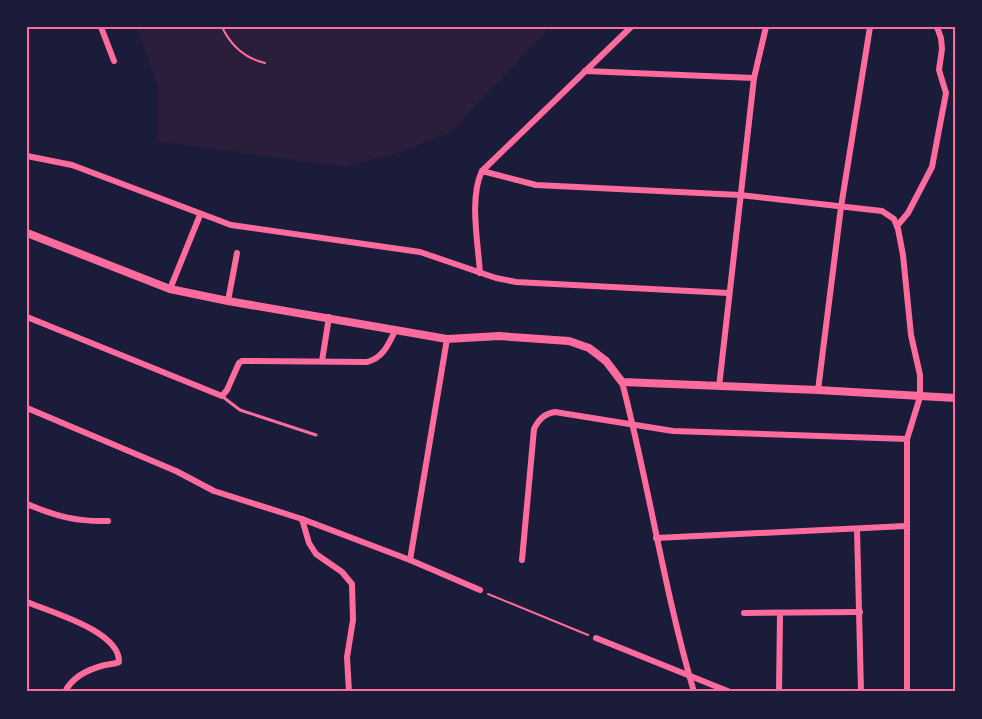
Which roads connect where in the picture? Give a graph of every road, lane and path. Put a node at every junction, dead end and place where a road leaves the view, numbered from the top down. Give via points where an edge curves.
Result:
1 (101, 27) edge
2 (222, 27) edge
3 (630, 27) edge
4 (766, 27) edge
5 (870, 27) edge
6 (937, 27) edge
7 (114, 61) dead end
8 (265, 63) dead end
9 (585, 71) junction
10 (754, 78) junction
11 (27, 156) edge
12 (482, 171) junction
13 (740, 195) junction
14 (841, 207) junction
15 (200, 215) junction
16 (897, 226) junction
17 (27, 233) edge
18 (237, 253) dead end
19 (480, 273) junction
20 (170, 289) junction
21 (728, 293) junction
22 (228, 301) junction
23 (27, 317) edge
24 (329, 317) junction
25 (395, 331) junction
26 (447, 339) junction
27 (322, 361) junction
28 (622, 382) junction
29 (719, 387) junction
30 (818, 390) junction
31 (222, 396) junction
32 (920, 398) junction
33 (955, 398) edge
34 (27, 408) edge
35 (633, 424) junction
36 (316, 435) dead end
37 (907, 439) junction
38 (27, 504) edge
39 (302, 519) junction
40 (108, 521) dead end
41 (906, 526) junction
42 (857, 529) junction
43 (656, 538) junction
44 (410, 560) junction
45 (522, 560) dead end
46 (480, 590) joint
47 (27, 602) edge
48 (860, 612) junction
49 (744, 614) dead end
50 (780, 614) junction
51 (596, 638) joint
52 (689, 675) junction
53 (64, 692) edge
54 (349, 692) edge
55 (694, 692) edge
56 (730, 692) edge
57 (779, 692) edge
58 (861, 692) edge
59 (907, 692) edge

1 - 7 street
2 - 8 path via 229,42 251,60
3 - 9 street
4 - 10 street
5 - 14 street
6 - 16 street via 942,49 939,70 946,93 932,167
9 - 10 street
9 - 12 street
10 - 13 street
11 - 15 street via 72,165
12 - 13 street via 536,185
12 - 19 street via 475,196
13 - 14 street
13 - 21 street
14 - 16 street via 882,211
14 - 30 street
15 - 19 street via 231,225 420,252
15 - 20 street
16 - 32 street via 910,335 920,375
17 - 20 street
18 - 22 street
19 - 21 street via 516,282
20 - 22 street
21 - 29 street
22 - 24 street
23 - 31 street
24 - 25 street
24 - 27 street
25 - 26 street
25 - 27 street via 376,360
26 - 28 street via 499,336 569,341 589,348 606,361
26 - 44 street
27 - 31 street via 245,360 239,363
28 - 29 street
28 - 35 street
29 - 30 street
30 - 32 street
31 - 36 lane via 240,410
32 - 33 street
32 - 37 street
34 - 39 street via 214,491
35 - 37 street via 673,431
35 - 43 street
35 - 45 street via 555,412 542,416 534,429
37 - 41 street
38 - 40 street via 83,522
39 - 44 street
39 - 54 street via 316,554 352,584
41 - 42 street
41 - 59 street
42 - 43 street
42 - 48 street
43 - 52 street
44 - 46 street
46 - 51 path
47 - 53 street via 85,625 107,639 118,653 117,664 86,672
48 - 50 street
48 - 58 street
49 - 50 street
50 - 57 street
51 - 52 street
52 - 55 street
52 - 56 street

